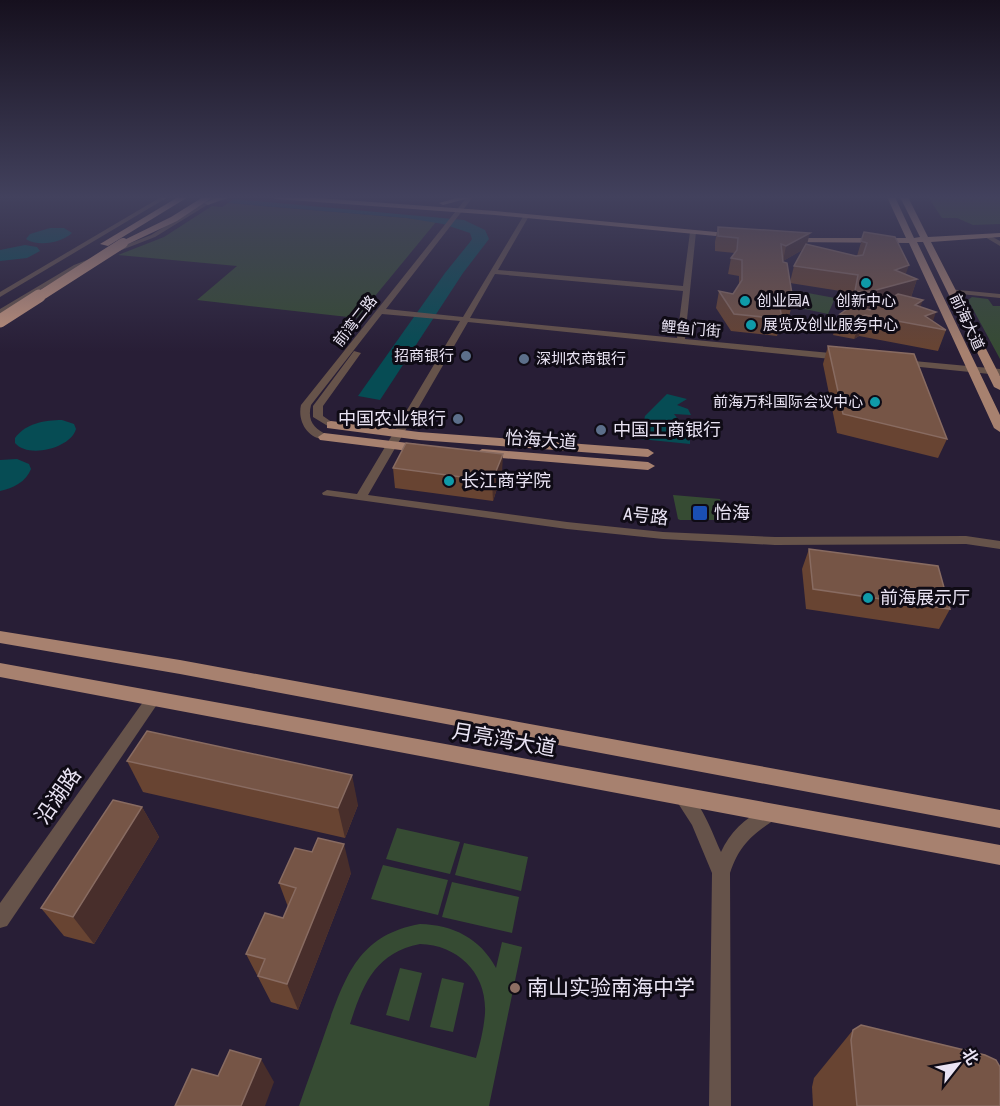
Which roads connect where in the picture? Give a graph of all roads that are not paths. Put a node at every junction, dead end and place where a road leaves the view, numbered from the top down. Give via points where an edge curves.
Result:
1 (79, 249) edge
2 (98, 249) edge
3 (114, 249) edge
4 (119, 249) edge
5 (433, 249) edge
6 (507, 249) edge
7 (691, 249) edge
8 (900, 249) edge
9 (916, 249) edge
10 (933, 249) edge
11 (940, 249) edge
12 (921, 259) junction
13 (936, 260) junction
14 (41, 271) junction
15 (493, 272) junction
16 (64, 273) junction
17 (687, 289) junction
18 (951, 291) junction
19 (0, 295) edge
20 (1000, 296) edge
21 (0, 310) edge
22 (384, 312) junction
23 (465, 320) junction
24 (0, 321) edge
25 (681, 341) junction
26 (852, 358) edge
27 (897, 362) edge
28 (972, 369) junction
29 (996, 372) edge
30 (1000, 387) edge
31 (331, 425) joint
32 (1000, 428) edge
33 (324, 437) joint
34 (394, 440) junction
35 (648, 459) dead end
36 (327, 493) dead end
37 (361, 497) junction
38 (1000, 546) edge
39 (0, 637) edge
40 (0, 670) edge
41 (153, 699) junction
42 (682, 797) junction
43 (771, 813) junction
44 (1000, 819) edge
45 (1000, 855) edge
46 (721, 873) junction
47 (0, 919) edge
48 (720, 1106) edge

1 - 14 street
2 - 21 highway
3 - 24 highway, bridge
4 - 16 street
5 - 22 street, 前湾二路
6 - 15 street
7 - 17 street
8 - 12 main road
9 - 12 main road, 前海大道
10 - 13 main road, 前海大道
11 - 13 main road
12 - 28 main road, 前海大道
13 - 18 main road, 前海大道
14 - 16 street
14 - 19 street
15 - 17 street
15 - 23 street
16 - 21 street
17 - 25 street
18 - 20 street
18 - 29 main road, 前海大道
22 - 23 street, 鲤鱼门街
22 - 31 street, 前湾二路 via 318,406 318,417
22 - 33 street, 前湾二路 via 306,405 306,423
23 - 25 street, 鲤鱼门街
23 - 34 street
25 - 26 street, 鲤鱼门街
27 - 28 street
28 - 29 street
28 - 32 main road, 前海大道
29 - 30 main road, 前海大道
31 - 34 main road, 怡海大道
33 - 34 main road, 怡海大道
34 - 35 main road, 怡海大道
34 - 37 street
36 - 37 street, A号路
37 - 38 street, A号路 via 541,523 678,537 957,540
39 - 44 main road, 月亮湾大道
40 - 41 main road, 月亮湾大道
41 - 42 main road, 月亮湾大道
41 - 47 street, 沿湖路
42 - 43 main road, 月亮湾大道
42 - 46 street via 698,820
43 - 45 main road, 月亮湾大道
43 - 46 street via 744,830 730,846
46 - 48 street

